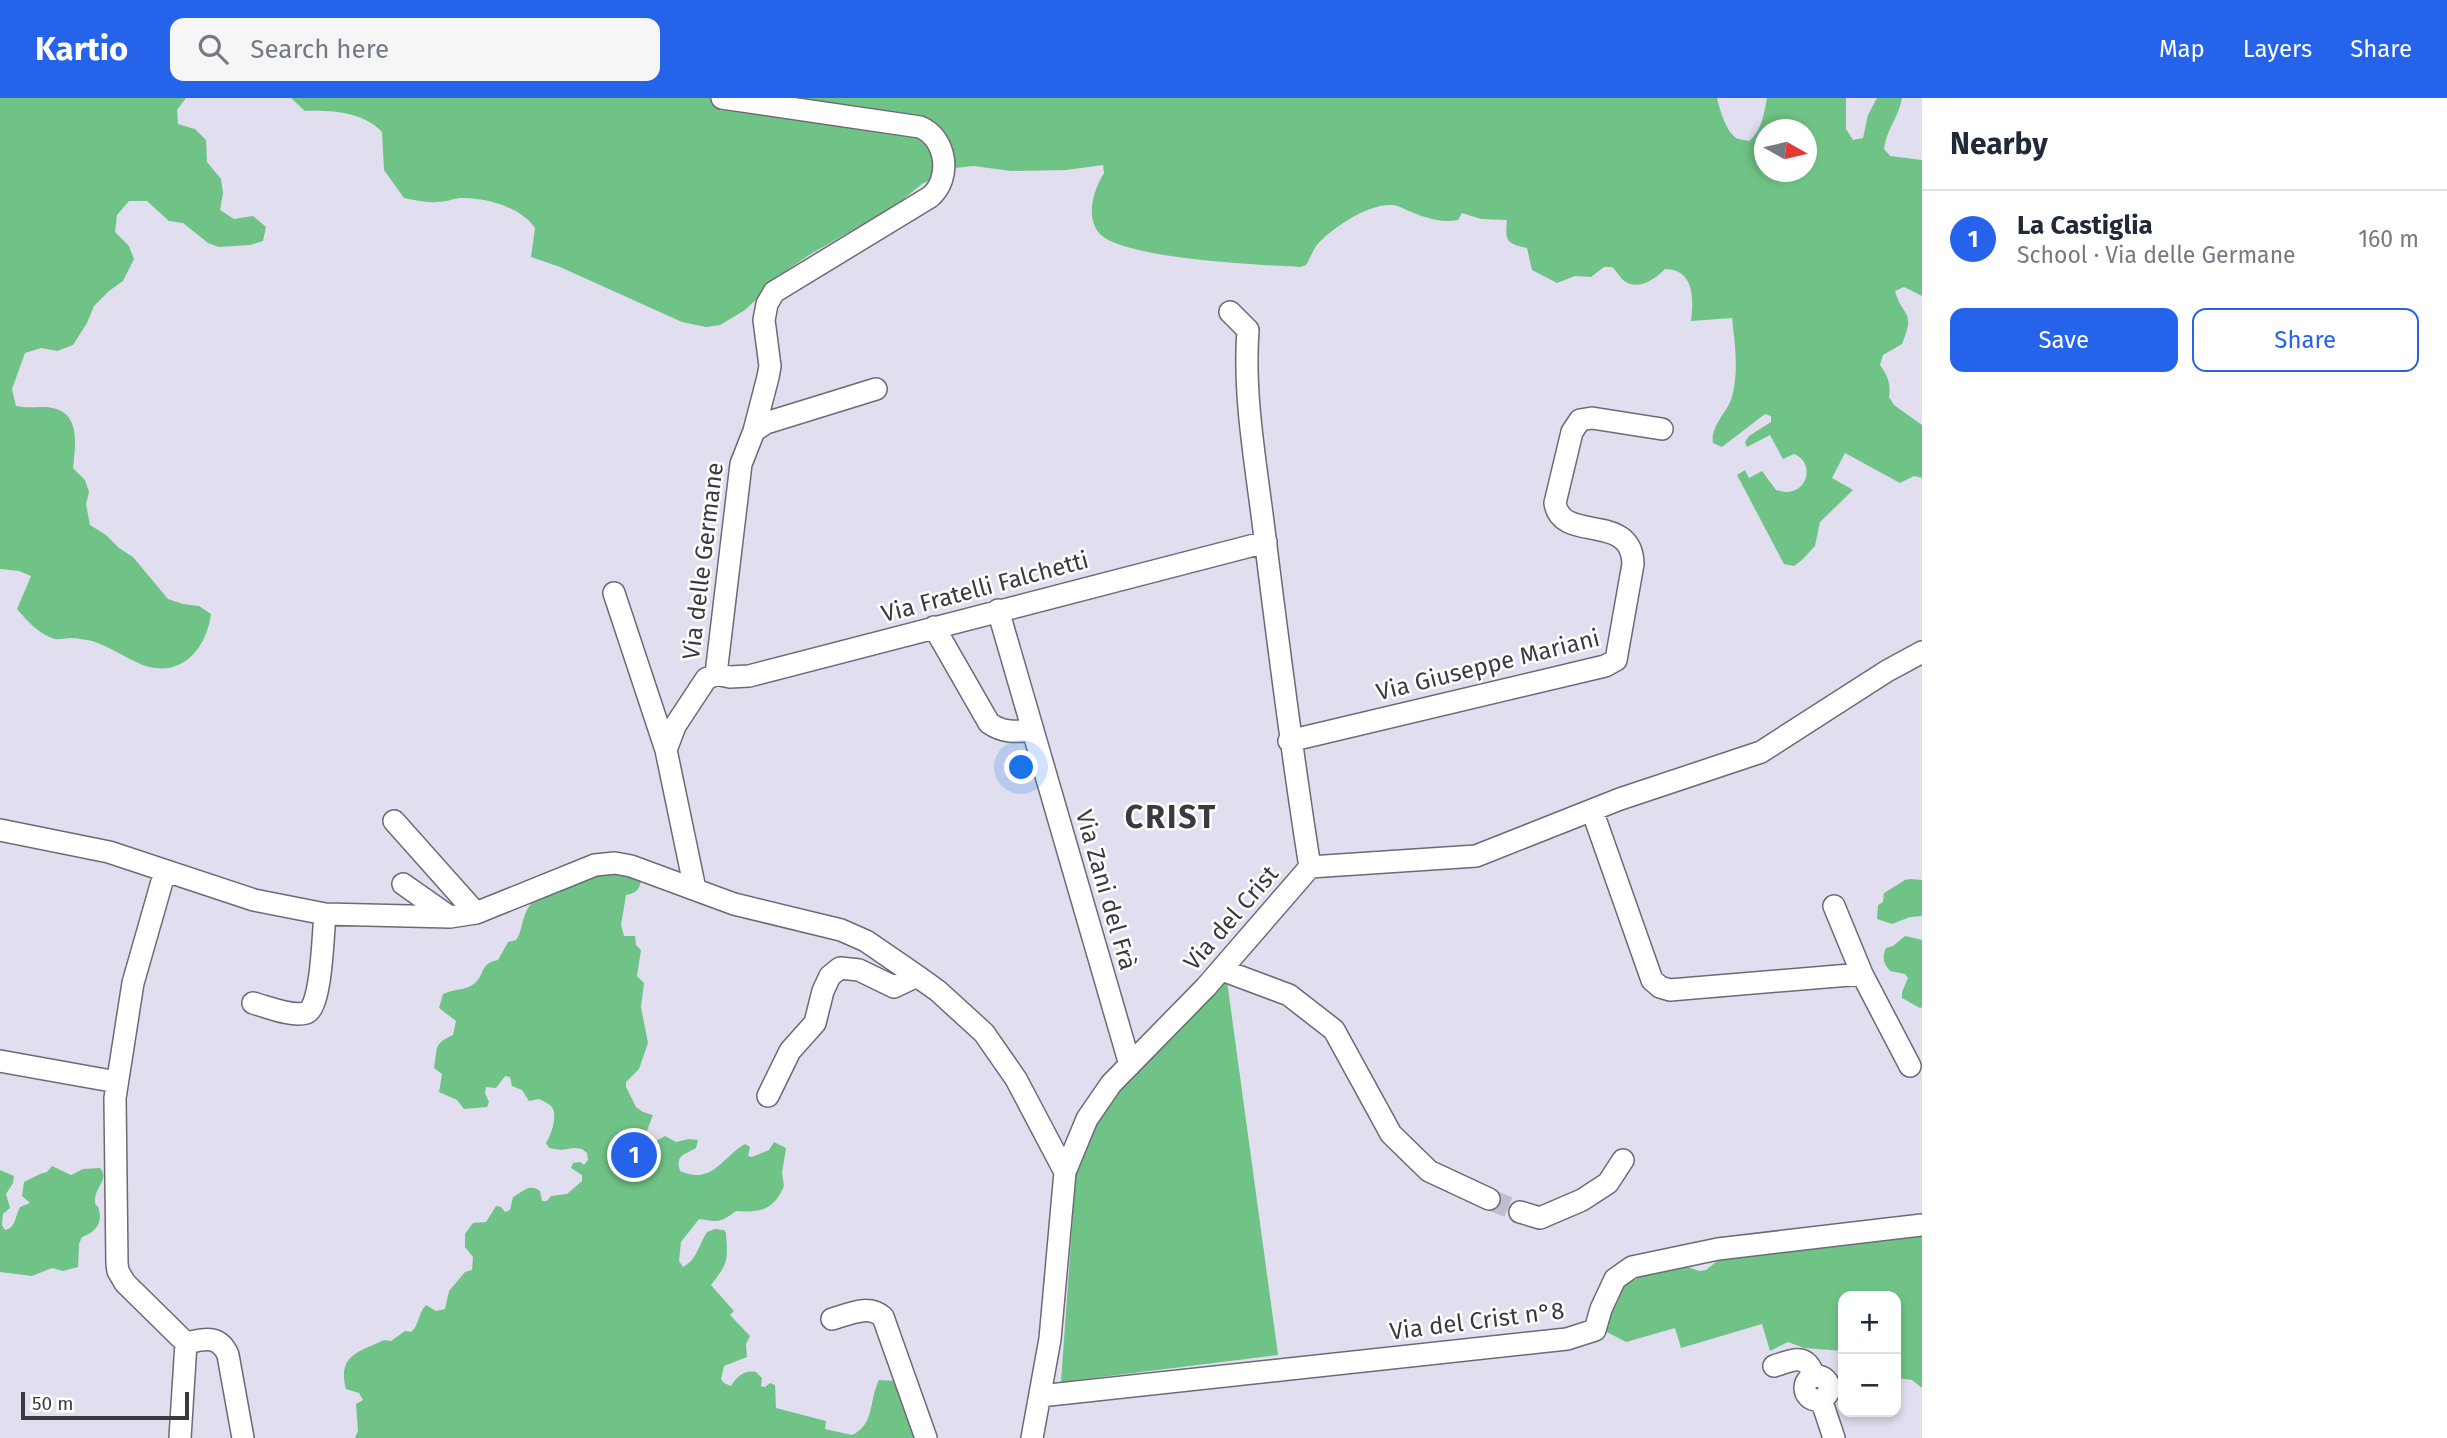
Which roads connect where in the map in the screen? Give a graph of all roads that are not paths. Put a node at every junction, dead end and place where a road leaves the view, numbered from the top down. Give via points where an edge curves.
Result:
1 (722, 98) edge
2 (1230, 312) dead end
3 (876, 389) dead end
4 (1662, 429) dead end
5 (754, 431) junction
6 (1266, 542) junction
7 (614, 593) dead end
8 (998, 610) junction
9 (934, 627) junction
10 (1922, 652) edge
11 (716, 674) junction
12 (1033, 730) junction
13 (1290, 741) junction
14 (666, 750) junction
15 (1592, 810) junction
16 (394, 821) dead end
17 (0, 830) edge
18 (1310, 867) junction
19 (165, 871) junction
20 (403, 884) dead end
21 (698, 890) junction
22 (1833, 906) dead end
23 (476, 913) junction
24 (325, 914) junction
25 (450, 917) junction
26 (1222, 970) junction
27 (1862, 974) junction
28 (917, 976) junction
29 (253, 1003) dead end
30 (0, 1061) edge
31 (1130, 1065) junction
32 (1910, 1066) dead end
33 (117, 1083) junction
34 (768, 1096) dead end
35 (1623, 1160) dead end
36 (1065, 1172) junction
37 (1489, 1199) tunnel mouth
38 (1520, 1212) tunnel mouth
39 (1922, 1225) edge
40 (832, 1319) dead end
41 (186, 1343) junction
42 (1774, 1366) dead end
43 (1040, 1396) junction
44 (180, 1438) edge
45 (243, 1438) edge
46 (926, 1438) edge
47 (1032, 1438) edge
48 (1834, 1438) edge

1 - 5 street, Via delle Germane via 920,127 936,138 943,158 943,181 938,190 774,292 764,320 770,366
2 - 6 street, Via del Crist via 1248,330 1245,362
3 - 5 street via 766,423
4 - 13 street, Via Giuseppe Mariani via 1580,420 1572,432 1555,503 1565,520 1619,536 1633,552 1616,660
5 - 11 street, Via delle Germane via 741,464
6 - 8 street, Via Fratelli Falchetti
6 - 13 street, Via del Crist
7 - 14 street
8 - 9 street, Via Fratelli Falchetti
8 - 12 street, Via Zani del Frà
9 - 11 street, Via Fratelli Falchetti via 749,676
9 - 12 street via 989,723 1010,732
10 - 15 street via 1761,752
11 - 14 street, Via delle Germane via 706,679 675,726
12 - 31 street, Via Zani del Frà
13 - 18 street, Via del Crist
14 - 21 street
15 - 18 street via 1476,856
15 - 27 street via 1652,980 1660,987 1670,990
16 - 23 street
17 - 19 street via 109,852
18 - 26 street, Via del Crist
19 - 24 street via 254,900
19 - 33 street via 133,983
20 - 25 street
21 - 23 street via 614,863 595,865
21 - 28 street via 734,904 841,930 866,941
22 - 27 street
23 - 25 street
24 - 25 street
24 - 29 street via 313,1009 297,1014
26 - 31 street, Via del Crist
26 - 37 street via 1289,995 1334,1030 1391,1135 1429,1171
27 - 32 street
28 - 34 street via 894,986 859,970 840,968 830,976 815,1023 790,1051
28 - 36 street via 984,1033 1016,1079
30 - 33 street
31 - 36 street, Via del Crist via 1087,1119
33 - 41 street via 118,1271
35 - 38 street via 1608,1183 1582,1200 1540,1218
36 - 43 street, Via del Crist via 1050,1339
39 - 43 street, Via del Crist n°8 via 1718,1249 1632,1267 1615,1279 1595,1330 1567,1339
40 - 46 street via 866,1309 883,1317
41 - 44 street
41 - 45 street via 206,1338 225,1346 246,1408
42 - 48 street via 1796,1359 1811,1366 1814,1377 1806,1391 1821,1399
43 - 47 street, Via del Crist

